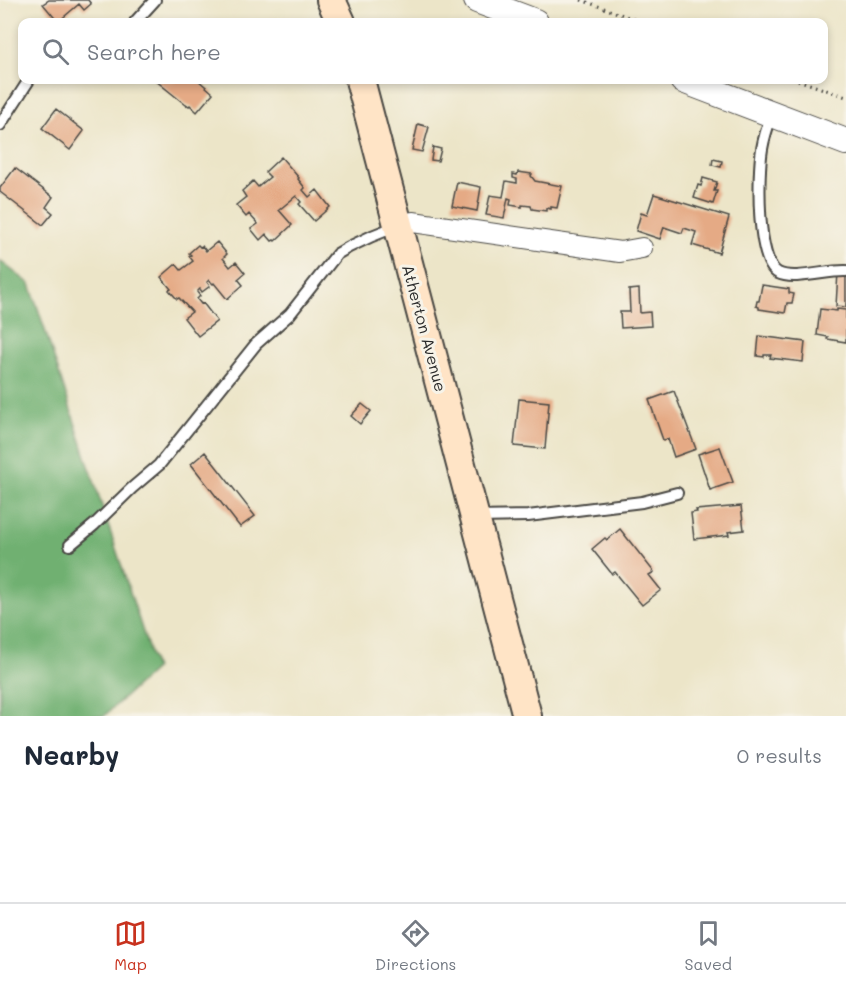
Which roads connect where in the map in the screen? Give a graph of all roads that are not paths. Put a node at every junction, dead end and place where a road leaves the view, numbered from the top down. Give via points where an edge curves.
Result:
1 (154, 0) edge
2 (331, 0) edge
3 (353, 0) edge
4 (477, 0) edge
5 (138, 18) edge
6 (338, 18) edge
7 (351, 18) edge
8 (524, 18) edge
9 (26, 84) edge
10 (361, 84) edge
11 (694, 84) edge
12 (772, 113) junction
13 (0, 125) edge
14 (846, 142) edge
15 (398, 226) junction
16 (642, 248) dead end
17 (846, 271) edge
18 (677, 493) dead end
19 (474, 517) junction
20 (70, 545) dead end
21 (527, 716) edge

1 - 5 lane
2 - 6 main road
3 - 7 main road
4 - 8 street
9 - 13 lane
10 - 15 main road, Atherton Avenue
11 - 12 street
12 - 14 street
12 - 17 lane via 762,149 760,184 761,223 770,265 789,277
15 - 16 street via 413,222 620,252
15 - 19 main road, Atherton Avenue
15 - 20 lane via 337,255 290,314 256,344 159,465
18 - 19 lane via 642,502
19 - 21 main road, Atherton Avenue

